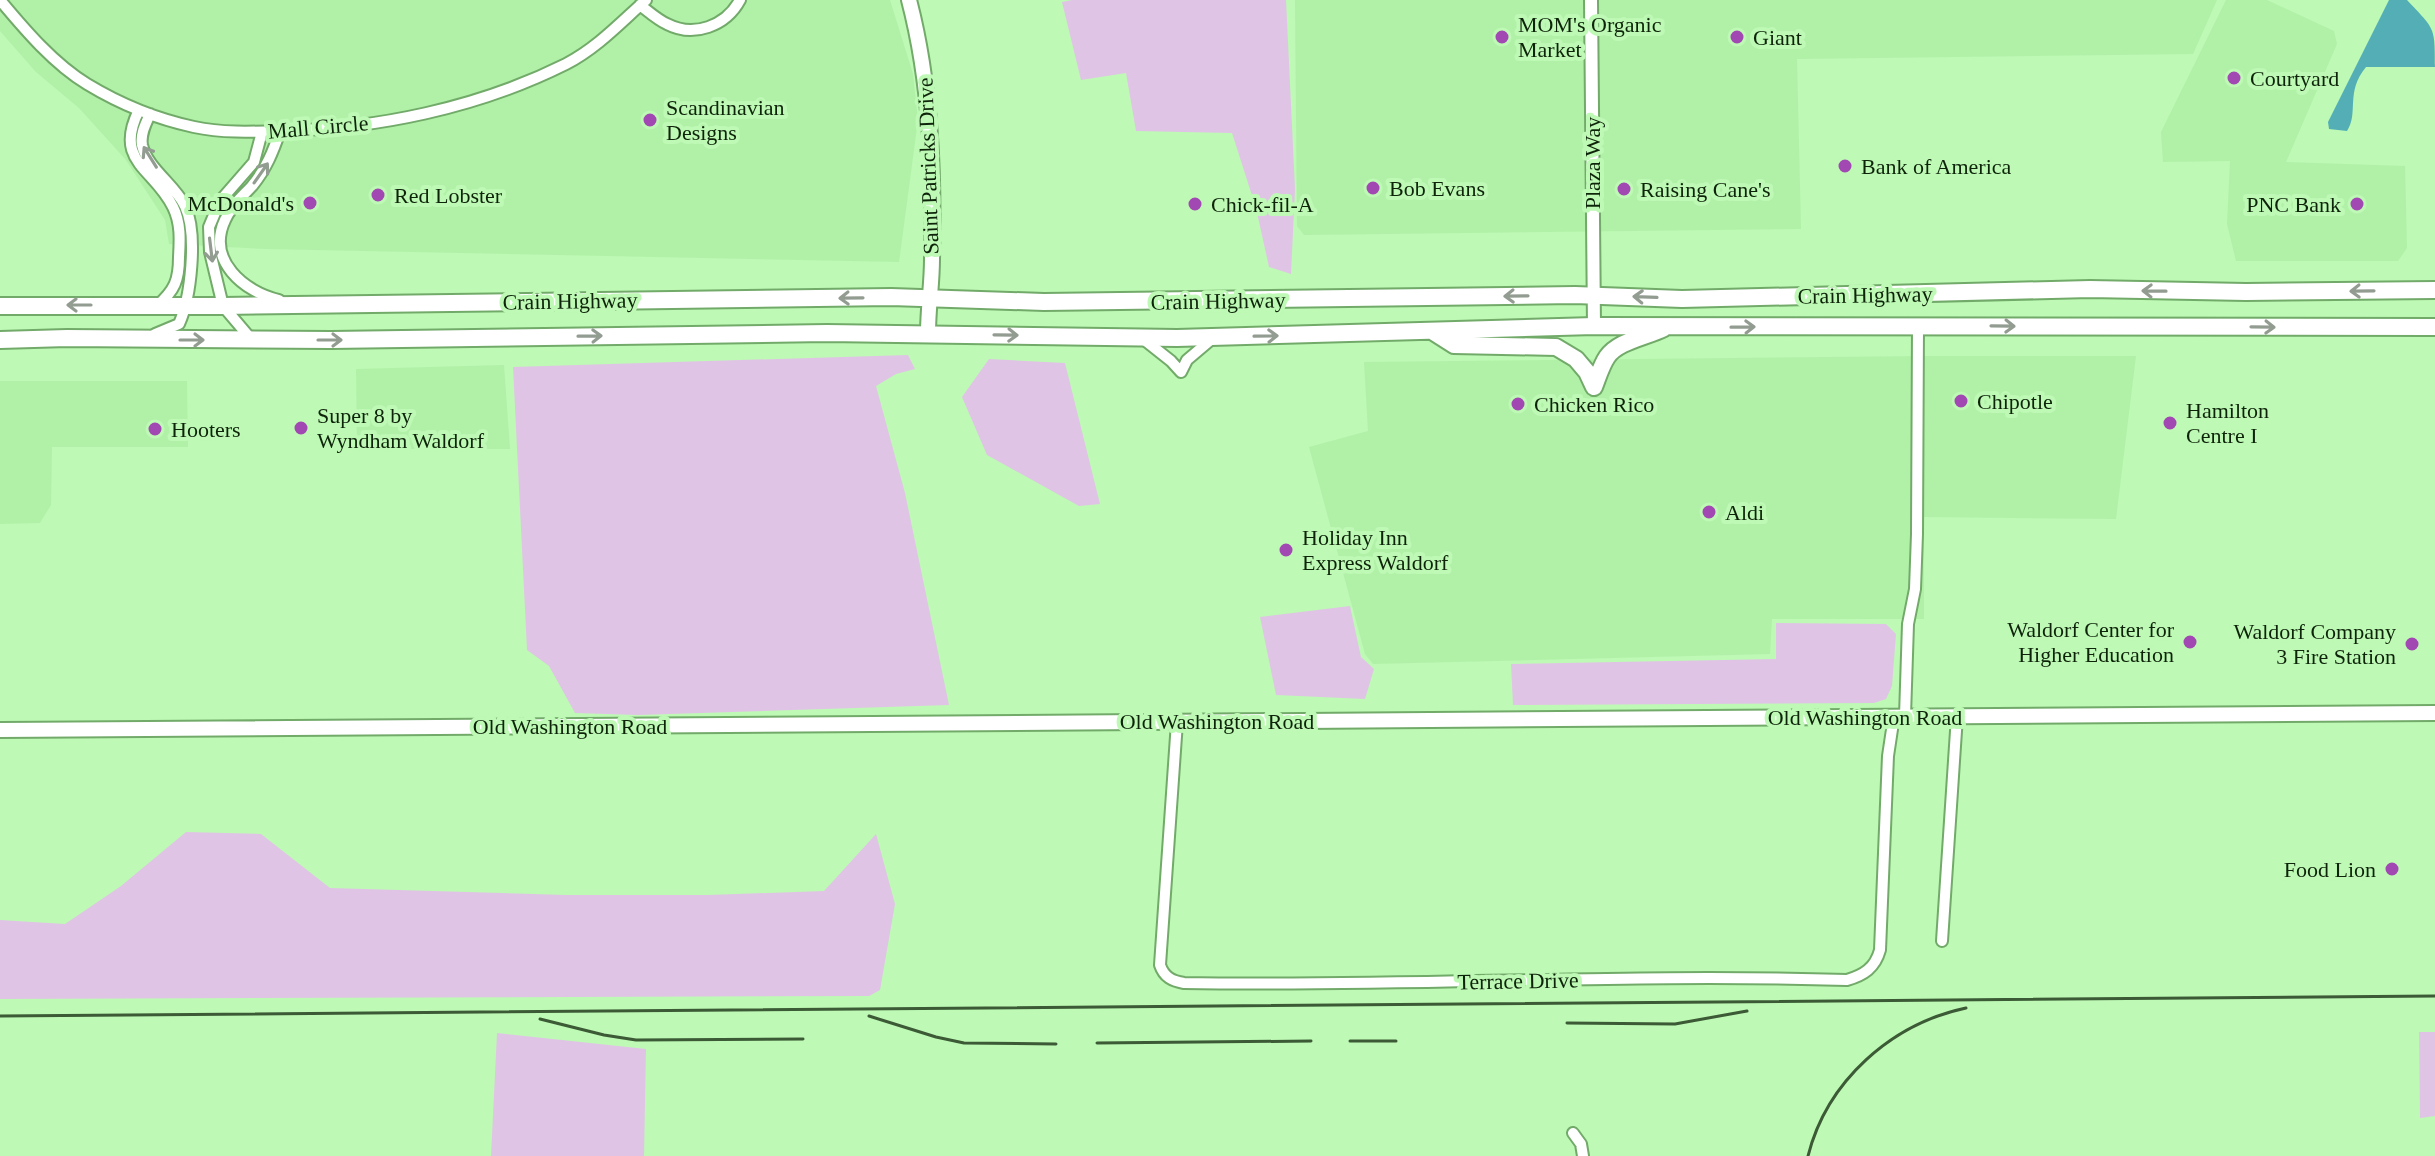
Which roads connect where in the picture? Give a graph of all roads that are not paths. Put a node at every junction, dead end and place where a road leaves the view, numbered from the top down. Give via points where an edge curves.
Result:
1 (0, 0) edge
2 (740, 0) edge
3 (909, 0) edge
4 (1591, 0) edge
5 (643, 3) edge
6 (145, 112) junction
7 (280, 131) junction
8 (262, 132) junction
9 (2435, 290) edge
10 (1594, 295) junction
11 (929, 297) junction
12 (297, 304) junction
13 (0, 306) edge
14 (157, 306) junction
15 (187, 306) junction
16 (223, 306) junction
17 (1594, 326) junction
18 (1918, 326) junction
19 (1665, 327) junction
20 (2435, 328) edge
21 (1432, 331) junction
22 (928, 333) junction
23 (1140, 337) junction
24 (1215, 337) junction
25 (0, 340) edge
26 (132, 340) junction
27 (252, 340) junction
28 (2435, 713) edge
29 (1899, 716) junction
30 (1957, 716) junction
31 (1177, 722) junction
32 (0, 730) edge
33 (1942, 941) dead end
34 (1573, 1133) dead end
35 (1583, 1156) edge

1 - 6 street, Mall Circle via 74,75
2 - 5 street via 716,25 691,29 666,24
3 - 11 main road, Saint Patricks Drive via 928,105
4 - 10 street, Plaza Way
5 - 7 street, Mall Circle via 566,64 466,103 332,130
6 - 8 street, Mall Circle via 196,128
6 - 14 street via 130,136 131,150 174,208 180,230 179,280
15 -> 6 street via 190,221 182,200 142,145
7 - 8 street, Mall Circle
12 -> 7 street via 247,289 234,277 222,250 223,223 271,158
8 -> 16 street via 254,162 220,201 209,227
9 -> 10 highway, Crain Highway via 2090,289 1682,299
10 -> 11 highway, Crain Highway via 1044,302
10 - 17 street, Plaza Way
11 -> 12 highway, Crain Highway
11 - 22 main road, Saint Patricks Drive
12 - 16 highway, Crain Highway
14 -> 13 highway, Crain Highway
14 - 15 highway, Crain Highway
15 - 16 highway, Crain Highway
15 - 26 street via 179,324
16 - 27 street
17 - 19 highway, Crain Highway
17 - 21 highway, Crain Highway
19 -> 18 highway, Crain Highway
18 -> 20 highway, Crain Highway
18 - 29 street via 1915,589
19 - 21 highway via 1614,349 1594,387 1576,359 1556,347 1454,345
24 -> 21 highway, Crain Highway
22 -> 23 highway, Crain Highway
27 -> 22 highway, Crain Highway
23 - 24 highway, Crain Highway
23 - 24 street via 1181,372 1187,360
25 - 26 highway, Crain Highway
26 -> 27 highway, Crain Highway
28 - 30 main road, Old Washington Road
29 - 30 main road, Old Washington Road
29 - 31 main road, Old Washington Road
29 - 31 street, Terrace Drive via 1888,756 1880,950 1875,964 1859,976 1309,985 1184,983 1163,972
30 - 33 street
31 - 32 main road, Old Washington Road
34 - 35 street

